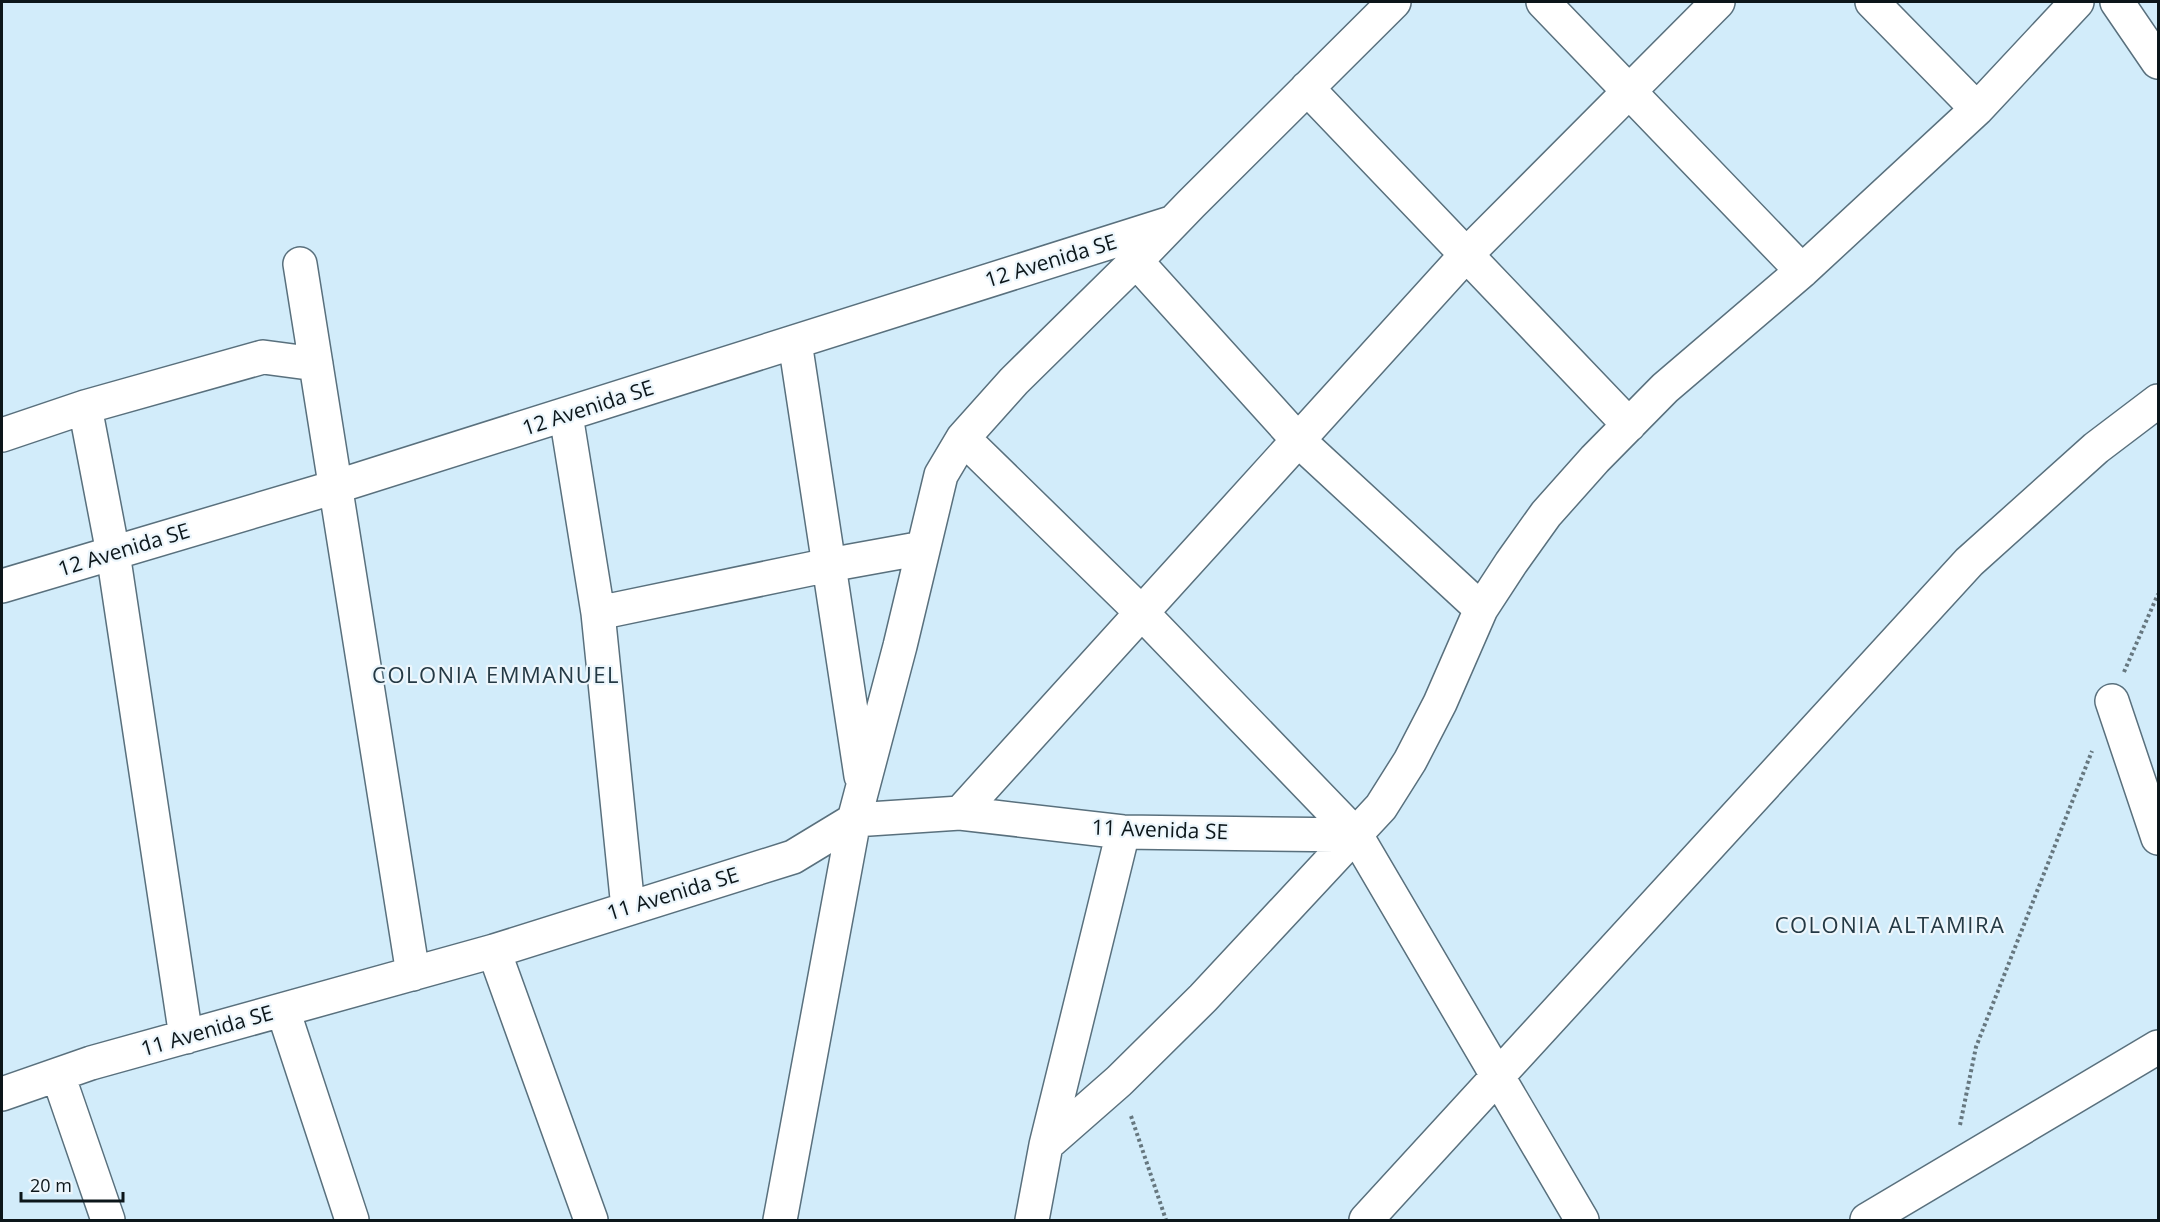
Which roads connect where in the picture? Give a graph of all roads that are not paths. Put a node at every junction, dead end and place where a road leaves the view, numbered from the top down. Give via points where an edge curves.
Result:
1 (1394, 2) edge
2 (1543, 2) edge
3 (1718, 2) edge
4 (1872, 2) edge
5 (2077, 2) edge
6 (2117, 2) edge
7 (2158, 62) edge
8 (1307, 88) junction
9 (1629, 91) junction
10 (1977, 109) junction
11 (1173, 223) junction
12 (1466, 255) junction
13 (1136, 261) junction
14 (300, 264) dead end
15 (1802, 271) junction
16 (795, 342) junction
17 (316, 364) junction
18 (2158, 401) edge
19 (85, 407) junction
20 (566, 415) junction
21 (1629, 424) junction
22 (2, 435) edge
23 (963, 438) junction
24 (1298, 440) junction
25 (335, 487) junction
26 (923, 548) junction
27 (113, 553) junction
28 (829, 564) junction
29 (2, 586) edge
30 (1480, 609) junction
31 (1141, 612) junction
32 (598, 613) junction
33 (2112, 701) road end
34 (863, 788) junction
35 (960, 813) junction
36 (854, 820) junction
37 (1123, 832) junction
38 (1356, 835) junction
39 (2158, 838) edge
40 (628, 908) junction
41 (494, 951) junction
42 (412, 974) junction
43 (283, 1010) junction
44 (186, 1037) junction
45 (2158, 1047) edge
46 (58, 1075) junction
47 (1499, 1077) junction
48 (2, 1094) edge
49 (1046, 1145) junction
50 (108, 1221) edge
51 (352, 1221) edge
52 (591, 1221) edge
53 (780, 1221) edge
54 (1032, 1221) edge
55 (1366, 1221) edge
56 (1582, 1221) edge
57 (1867, 1221) edge

1 - 8 street
2 - 9 street
3 - 9 street
4 - 10 street
5 - 10 street
6 - 7 street
8 - 11 street
8 - 12 street
9 - 12 street
9 - 15 street
10 - 15 street
11 - 13 street
11 - 16 street, 12 Avenida SE
12 - 21 street
12 - 24 street
13 - 23 street via 1014,381
13 - 24 street
14 - 17 street
15 - 21 street via 1665,388
16 - 20 street, 12 Avenida SE
16 - 28 street
17 - 19 street via 263,357
17 - 25 street
18 - 47 street via 2096,448 1969,562
19 - 22 street
19 - 27 street
20 - 25 street, 12 Avenida SE
20 - 32 street
21 - 30 street via 1546,514
23 - 26 street via 941,475
23 - 31 street
24 - 30 street
24 - 31 street
25 - 27 street, 12 Avenida SE
25 - 42 street
26 - 28 street
26 - 34 street
27 - 29 street, 12 Avenida SE
27 - 44 street
28 - 32 street
28 - 34 street
30 - 38 street via 1410,761 1381,807
31 - 35 street
31 - 38 street
32 - 40 street
33 - 39 street
34 - 36 street
35 - 36 street, 11 Avenida SE
35 - 37 street, 11 Avenida SE
36 - 40 street, 11 Avenida SE via 793,857
36 - 53 street
37 - 38 street, 11 Avenida SE
37 - 49 street
38 - 47 street
38 - 49 street via 1203,998 1119,1081
40 - 41 street, 11 Avenida SE
41 - 42 street, 11 Avenida SE
41 - 52 street
42 - 43 street, 11 Avenida SE
43 - 44 street, 11 Avenida SE
43 - 51 street
44 - 46 street, 11 Avenida SE
45 - 57 street
46 - 48 street, 11 Avenida SE
46 - 50 street
47 - 55 street
47 - 56 street
49 - 54 street

